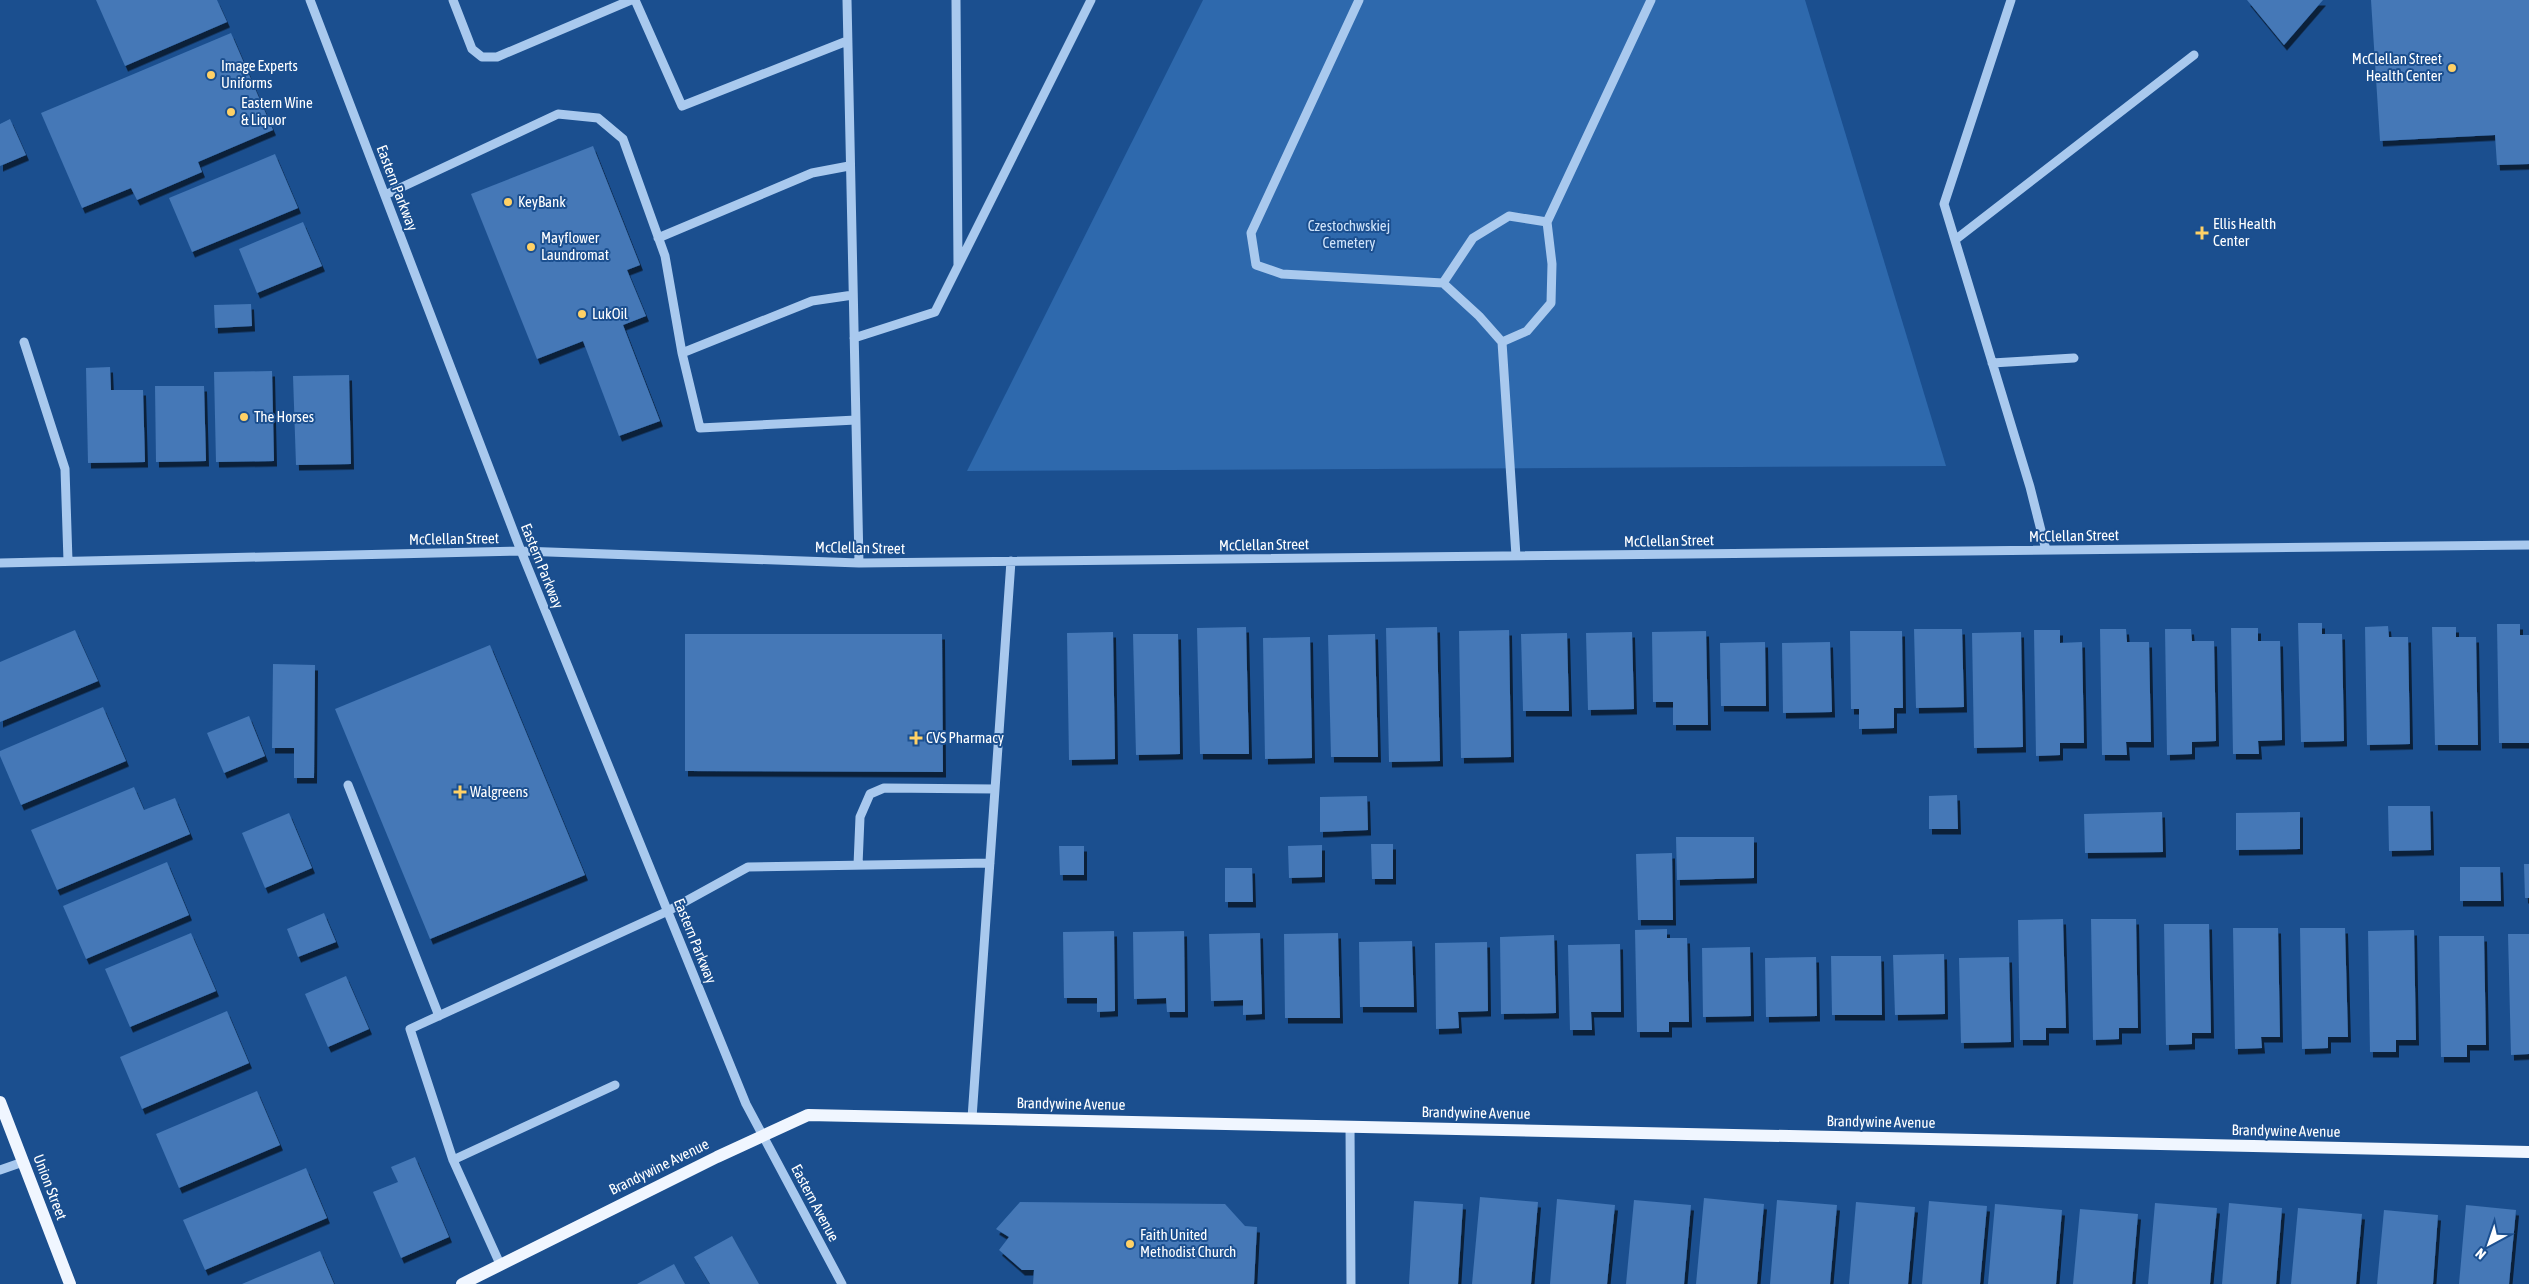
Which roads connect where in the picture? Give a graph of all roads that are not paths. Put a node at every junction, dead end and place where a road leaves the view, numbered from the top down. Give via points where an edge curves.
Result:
1 (310, 0) edge
2 (454, 0) edge
3 (633, 0) edge
4 (847, 0) edge
5 (956, 0) edge
6 (1091, 0) edge
7 (1359, 0) edge
8 (1650, 0) edge
9 (2010, 0) edge
10 (847, 41) junction
11 (2194, 54) dead end
12 (850, 166) junction
13 (385, 195) junction
14 (1546, 222) junction
15 (658, 238) junction
16 (1956, 240) junction
17 (958, 267) junction
18 (1443, 283) junction
19 (853, 295) junction
20 (854, 338) junction
21 (24, 342) dead end
22 (1502, 342) junction
23 (682, 353) junction
24 (2074, 358) dead end
25 (1992, 362) junction
26 (856, 420) junction
27 (2529, 545) edge
28 (2046, 550) junction
29 (521, 551) junction
30 (1516, 556) junction
31 (68, 561) junction
32 (1011, 561) junction
33 (0, 563) edge
34 (859, 563) junction
35 (348, 785) dead end
36 (995, 789) junction
37 (990, 863) junction
38 (858, 865) junction
39 (668, 911) junction
40 (439, 1016) junction
41 (616, 1085) dead end
42 (0, 1102) edge
43 (972, 1118) junction
44 (1350, 1126) junction
45 (763, 1135) junction
46 (2529, 1152) edge
47 (453, 1160) junction
48 (23, 1162) junction
49 (0, 1170) edge
50 (500, 1264) junction
51 (70, 1284) edge
52 (462, 1284) edge
53 (842, 1284) edge
54 (1351, 1284) edge

1 - 13 street, Eastern Parkway
2 - 3 street via 472,49 482,57 497,57
3 - 10 street via 682,106
4 - 10 street
5 - 17 street
6 - 17 street
7 - 18 street via 1251,233 1256,265 1282,274
8 - 14 street
9 - 16 street via 1944,204
10 - 12 street
11 - 16 street
12 - 15 street via 812,173
12 - 19 street
13 - 15 street via 558,114 598,118 623,139
13 - 29 street, Eastern Parkway
14 - 18 street via 1509,216 1473,238
14 - 22 street via 1552,264 1551,303 1527,331
15 - 23 street
16 - 25 street
17 - 20 street via 935,312
18 - 22 street
19 - 20 street
19 - 23 street via 812,301
20 - 26 street
21 - 31 street via 65,469
22 - 30 street
23 - 26 street via 700,428
24 - 25 street
25 - 28 street
26 - 34 street
27 - 28 street, McClellan Street
28 - 30 street, McClellan Street
29 - 31 street, McClellan Street
29 - 34 street, McClellan Street
29 - 39 street, Eastern Parkway
30 - 32 street, McClellan Street
31 - 33 street, McClellan Street
32 - 34 street, McClellan Street
32 - 36 street
35 - 40 street
36 - 37 street
36 - 38 street via 884,788 870,794 860,817
37 - 38 street
37 - 43 street
38 - 39 street via 748,867
39 - 40 street
39 - 45 street, Eastern Parkway via 746,1104
40 - 47 street via 410,1029
41 - 47 street
42 - 48 main road, Union Street
43 - 44 main road, Brandywine Avenue
43 - 45 main road, Brandywine Avenue via 808,1115
44 - 46 main road, Brandywine Avenue
44 - 54 street
45 - 50 main road, Brandywine Avenue
45 - 53 street, Eastern Avenue
47 - 50 street
48 - 49 street
48 - 51 main road, Union Street
50 - 52 main road, Brandywine Avenue

